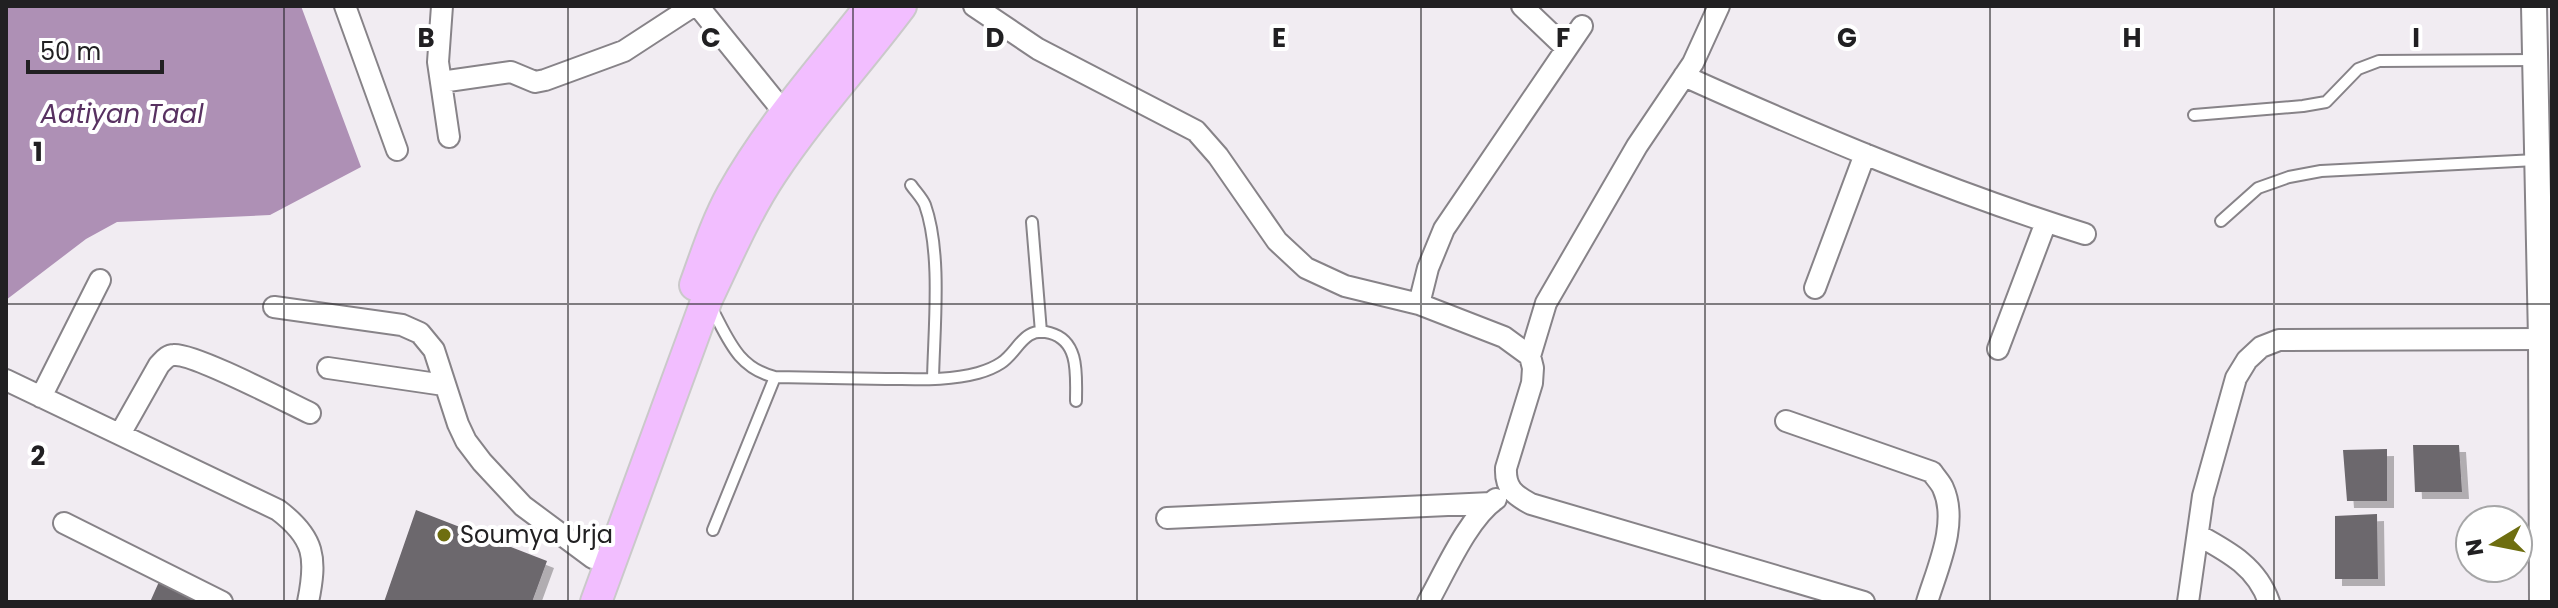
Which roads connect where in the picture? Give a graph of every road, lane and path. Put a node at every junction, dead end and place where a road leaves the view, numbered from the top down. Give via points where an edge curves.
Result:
1 (345, 6) edge
2 (442, 6) edge
3 (695, 6) edge
4 (871, 6) edge
5 (901, 6) edge
6 (974, 6) edge
7 (1522, 6) edge
8 (1719, 6) edge
9 (2534, 6) edge
10 (1582, 26) dead end
11 (1566, 48) junction
12 (2535, 60) junction
13 (1684, 76) junction
14 (441, 82) junction
15 (2194, 115) dead end
16 (792, 124) junction
17 (449, 137) dead end
18 (397, 150) dead end
19 (1865, 154) junction
20 (2536, 160) junction
21 (911, 185) dead end
22 (2221, 221) dead end
23 (1032, 222) dead end
24 (2046, 222) junction
25 (2085, 234) dead end
26 (100, 280) dead end
27 (1815, 288) dead end
28 (2546, 290) edge
29 (707, 299) junction
30 (1419, 304) junction
31 (274, 307) dead end
32 (1041, 332) junction
33 (2541, 339) junction
34 (1998, 349) dead end
35 (1530, 356) junction
36 (328, 368) dead end
37 (775, 377) junction
38 (933, 379) junction
39 (6, 380) edge
40 (444, 385) junction
41 (41, 397) junction
42 (1076, 401) dead end
43 (310, 413) dead end
44 (1786, 421) dead end
45 (120, 434) junction
46 (1510, 490) junction
47 (1491, 503) junction
48 (1167, 518) dead end
49 (64, 523) dead end
50 (713, 530) dead end
51 (2198, 535) junction
52 (593, 558) junction
53 (1930, 593) edge
54 (222, 602) edge
55 (308, 602) edge
56 (576, 602) edge
57 (596, 602) edge
58 (1428, 602) edge
59 (1864, 602) edge
60 (2188, 602) edge
61 (2269, 602) edge
62 (2542, 602) edge

1 - 18 street
2 - 14 street
3 - 14 street via 624,51 545,80 535,82 511,72
3 - 16 street
4 - 16 main road
5 - 16 main road
6 - 30 street via 1038,49 1196,131 1277,241 1306,268 1345,286
7 - 11 street
8 - 13 street
9 - 12 street
10 - 11 street
11 - 30 street via 1444,229
12 - 15 lane via 2379,61 2358,69 2326,102
12 - 20 street
13 - 19 street
13 - 35 street via 1546,303
14 - 17 street
16 - 29 main road
16 - 52 main road via 732,195 711,240
19 - 24 street
19 - 27 street
20 - 22 lane via 2289,177 2258,188
20 - 28 street
21 - 38 lane via 924,202 931,231
23 - 32 lane
24 - 25 street
24 - 34 street
26 - 41 street
28 - 33 street
29 - 37 lane via 746,365
29 - 57 main road
30 - 35 street via 1504,337
31 - 40 street via 402,325 420,333 434,350
32 - 38 lane via 1020,340 1003,362 981,372
32 - 42 lane via 1066,340
33 - 51 street via 2279,340 2261,347 2236,378 2203,496
33 - 62 street
35 - 46 street via 1532,383 1506,468
36 - 40 street
37 - 38 lane
37 - 50 lane
39 - 41 street
40 - 52 street via 466,441 482,462 523,506
41 - 45 street
43 - 45 street via 176,354 159,365
44 - 53 street via 1932,472 1944,489 1948,530
45 - 55 street via 297,524 309,543 314,572
46 - 47 street
46 - 59 street via 1531,504
47 - 48 street
47 - 58 street via 1470,527
49 - 54 street
51 - 60 street
51 - 61 street via 2256,576
52 - 56 main road

